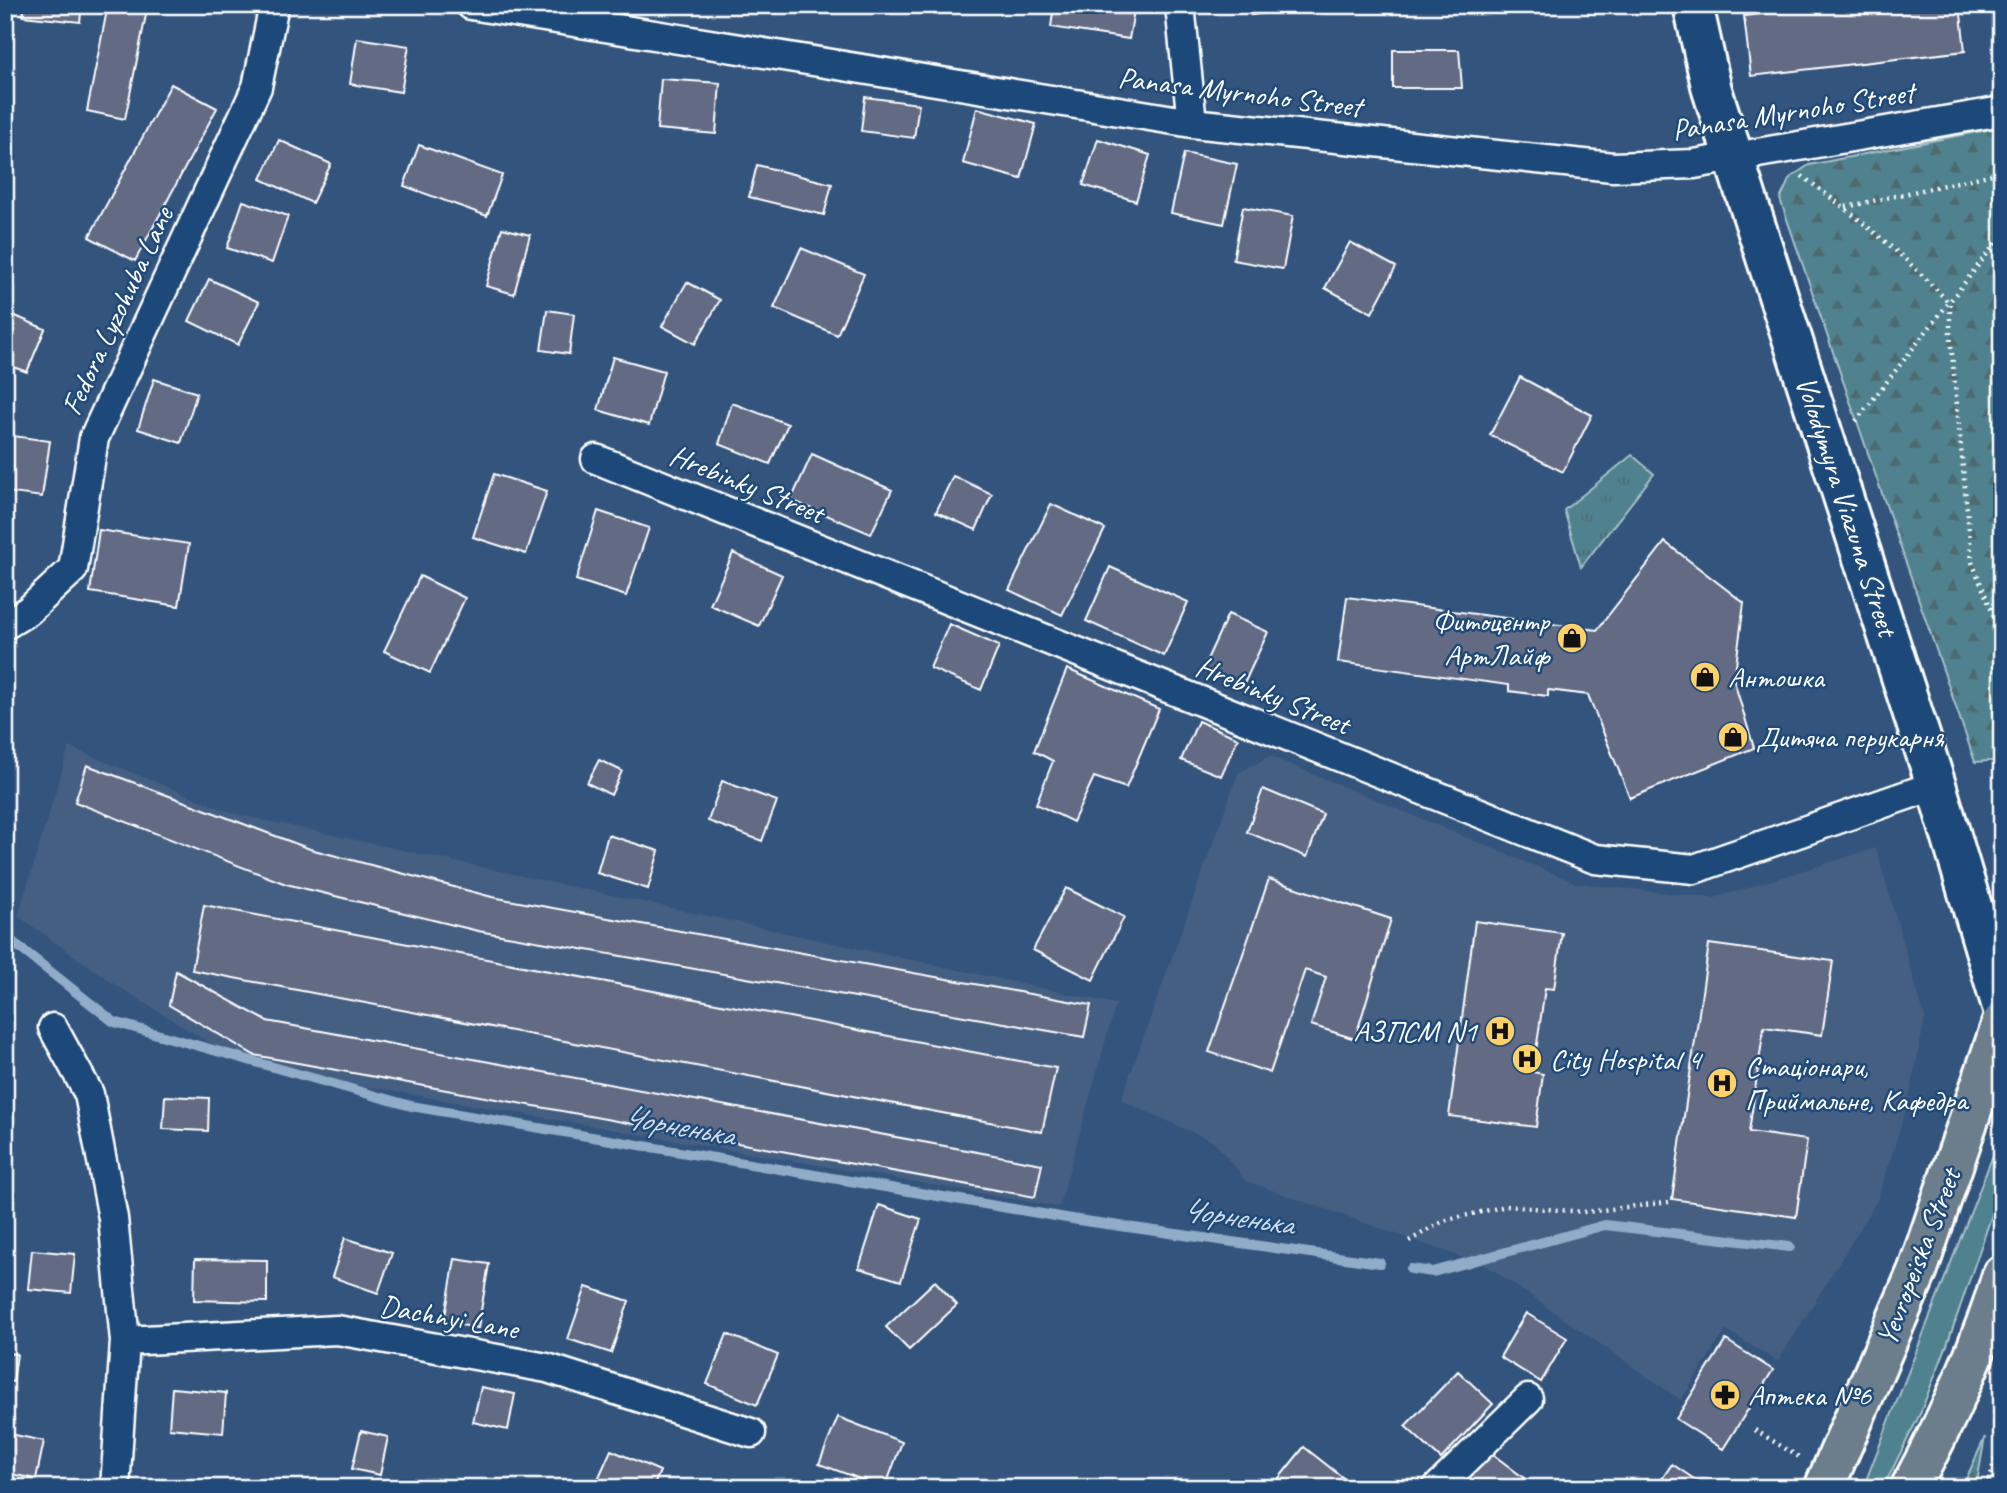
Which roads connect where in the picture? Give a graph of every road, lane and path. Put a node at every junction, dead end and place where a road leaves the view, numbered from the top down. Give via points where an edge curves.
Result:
1 (274, 5) edge
2 (471, 5) edge
3 (1180, 5) edge
4 (1693, 5) edge
5 (527, 9) edge
6 (2002, 111) edge
7 (1192, 123) junction
8 (1751, 155) junction
9 (2002, 172) edge
10 (1844, 207) junction
11 (2002, 234) edge
12 (1950, 304) junction
13 (1830, 453) junction
14 (596, 459) dead end
15 (5, 625) edge
16 (2002, 636) edge
17 (1936, 785) junction
18 (2002, 1007) edge
19 (2002, 1022) edge
20 (53, 1028) dead end
21 (1670, 1202) dead end
22 (1409, 1241) dead end
23 (2002, 1275) edge
24 (125, 1341) junction
25 (1528, 1399) dead end
26 (1755, 1430) dead end
27 (751, 1433) dead end
28 (2002, 1433) edge
29 (1815, 1474) edge
30 (115, 1488) edge
31 (1437, 1488) edge
32 (1910, 1488) edge
33 (1987, 1488) edge

1 - 15 street, Fedora Lyzohuba Lane via 257,87 94,438 73,569 29,611
2 - 5 street, Panasa Myrnoho Street
3 - 7 street
4 - 8 main road, Volodymyra Viazuna Street via 1712,90
5 - 7 street, Panasa Myrnoho Street
6 - 8 street, Panasa Myrnoho Street
7 - 8 street, Panasa Myrnoho Street via 1614,167 1694,164
8 - 10 path
8 - 13 main road, Volodymyra Viazuna Street
9 - 10 path
10 - 12 path
11 - 12 path
12 - 13 path
12 - 16 path via 1972,562
13 - 17 main road, Volodymyra Viazuna Street
14 - 17 street, Hrebinky Street via 1595,859 1694,869
17 - 18 main road, Volodymyra Viazuna Street
19 - 29 main road, Yevropeiska Street via 1917,1272
20 - 24 street via 89,1094 113,1218
21 - 22 path via 1586,1212 1506,1206 1443,1221
23 - 32 main road via 1942,1429
24 - 27 street, Dachnyi Lane via 337,1330 547,1368
24 - 30 street
25 - 31 street
26 - 29 path
28 - 33 path

